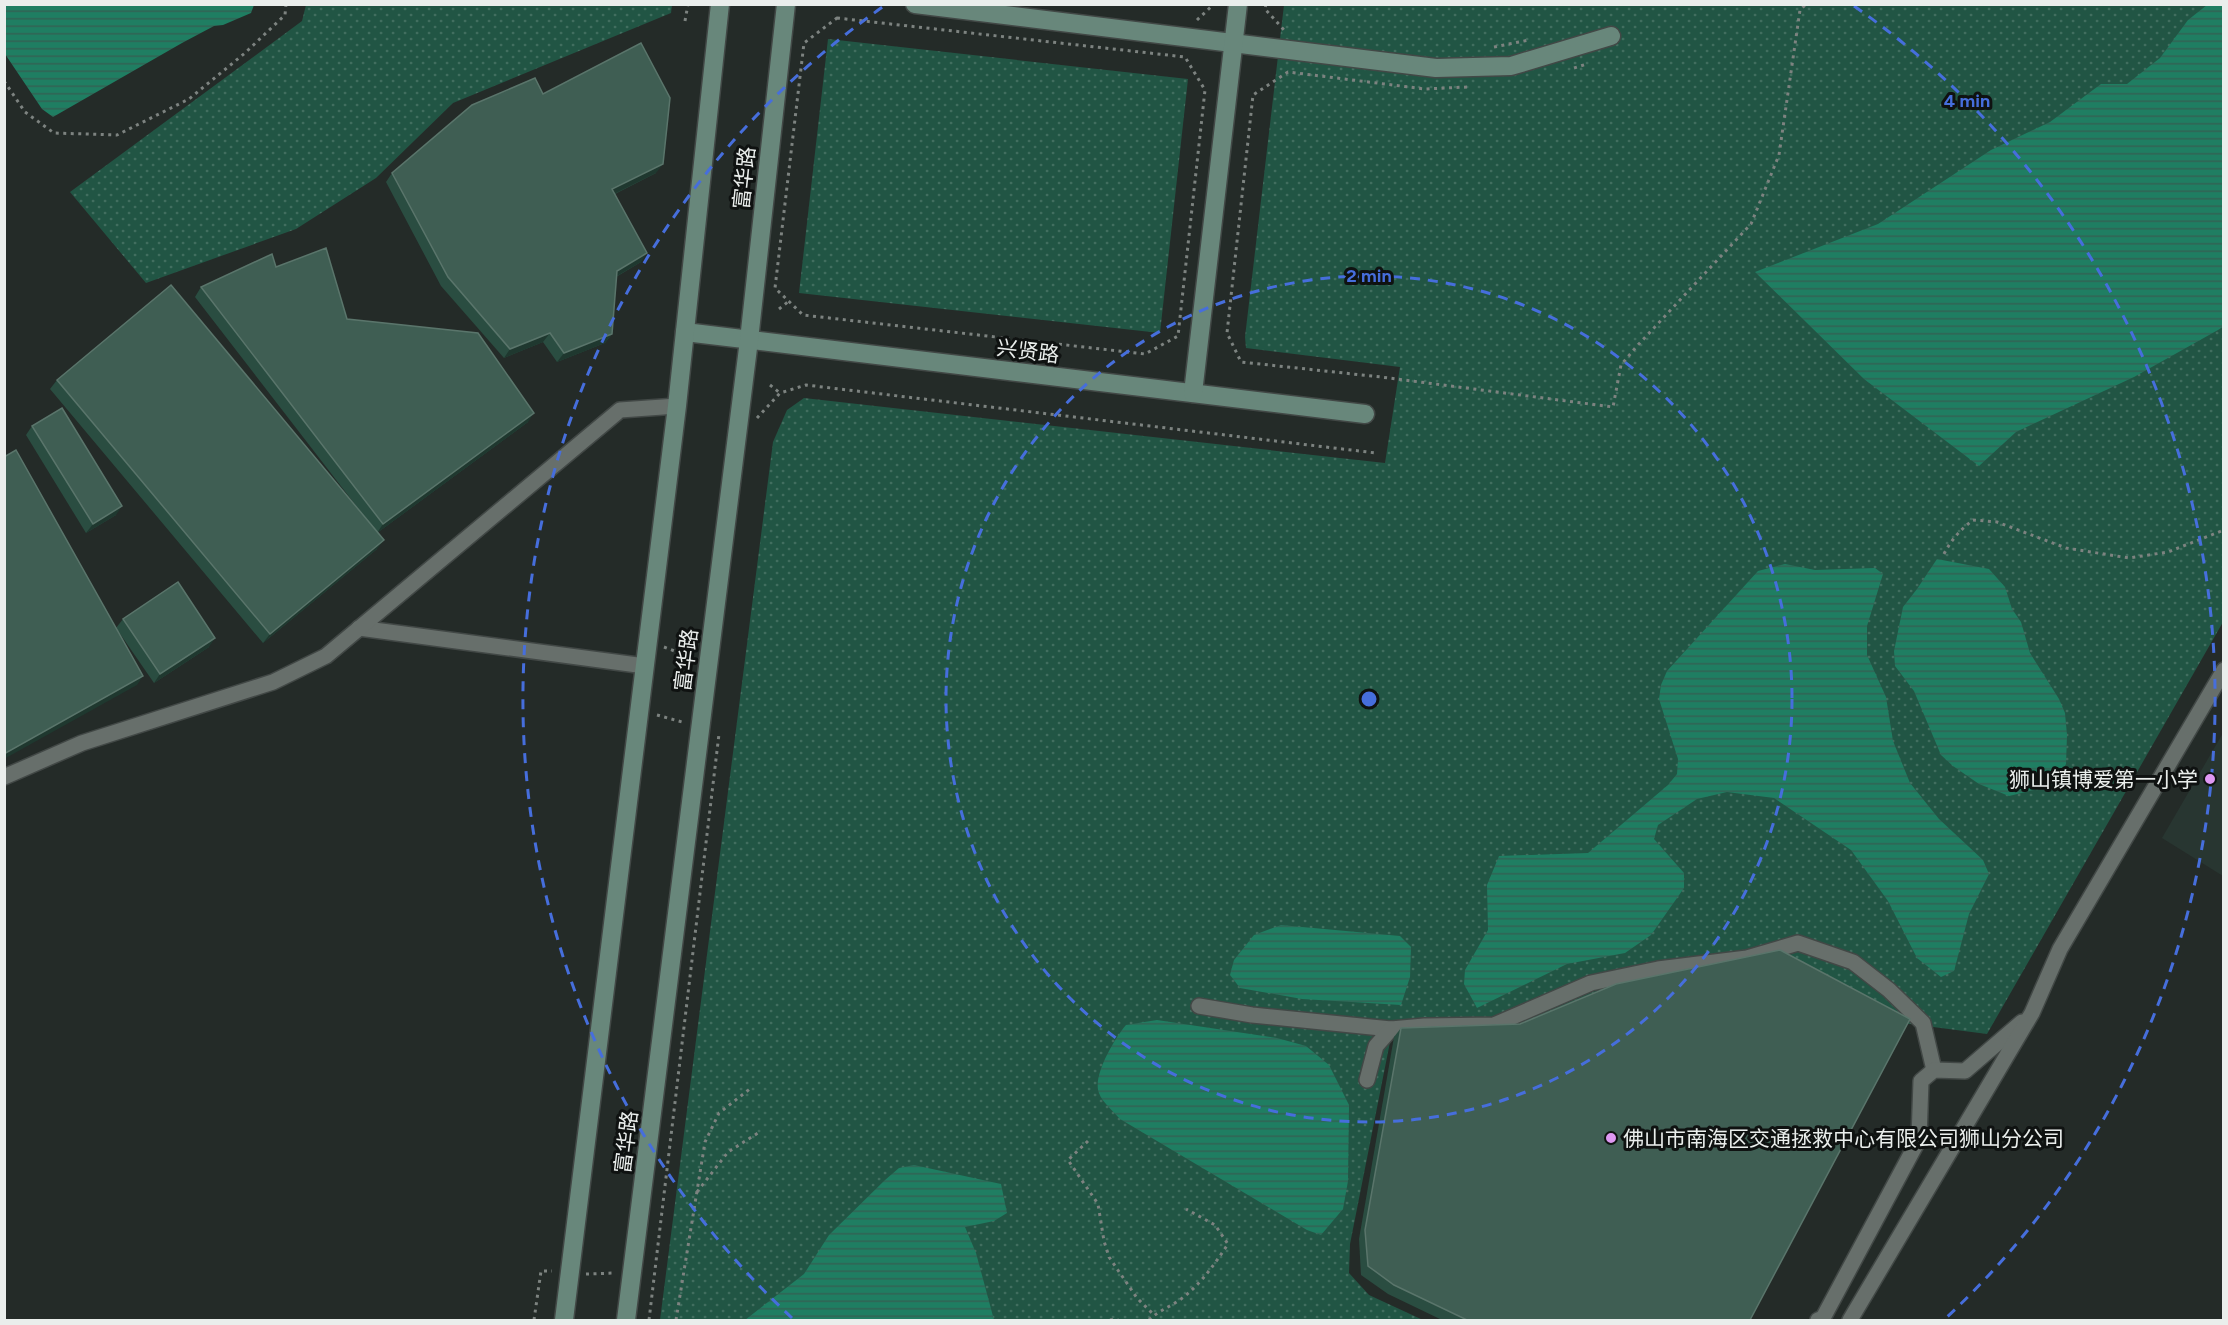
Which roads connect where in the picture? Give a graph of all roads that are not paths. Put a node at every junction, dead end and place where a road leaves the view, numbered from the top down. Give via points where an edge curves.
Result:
1 (720, 4) edge
2 (786, 4) edge
3 (915, 4) edge
4 (1238, 4) edge
5 (1611, 36) dead end
6 (1233, 45) junction
7 (685, 332) junction
8 (749, 340) junction
9 (1193, 393) junction
10 (677, 406) junction
11 (1365, 414) dead end
12 (359, 628) junction
13 (645, 666) junction
14 (2223, 670) edge
15 (4, 777) edge
16 (1199, 1006) dead end
17 (2032, 1013) junction
18 (1391, 1029) junction
19 (1934, 1070) junction
20 (1367, 1080) dead end
21 (564, 1320) edge
22 (626, 1320) edge
23 (1818, 1320) edge
24 (1850, 1320) edge

1 - 7 street, 富华路
2 - 8 street, 富华路
3 - 6 street
4 - 6 street
5 - 6 street via 1511,66 1436,68
6 - 9 street
7 - 8 street, 兴贤路
7 - 10 street, 富华路
8 - 9 street, 兴贤路
8 - 22 street, 富华路
9 - 11 street, 兴贤路
10 - 12 street via 620,410
10 - 13 street, 富华路
12 - 13 street
12 - 15 street via 326,656 273,682 81,743
13 - 21 street, 富华路
14 - 17 street via 2061,949
16 - 18 street
17 - 19 street via 1965,1071
17 - 24 street
18 - 19 street via 1494,1025 1591,983 1658,969 1747,958 1798,943 1853,962 1888,990 1923,1023
18 - 20 street via 1376,1046
19 - 23 street via 1921,1081 1919,1139 1823,1318

